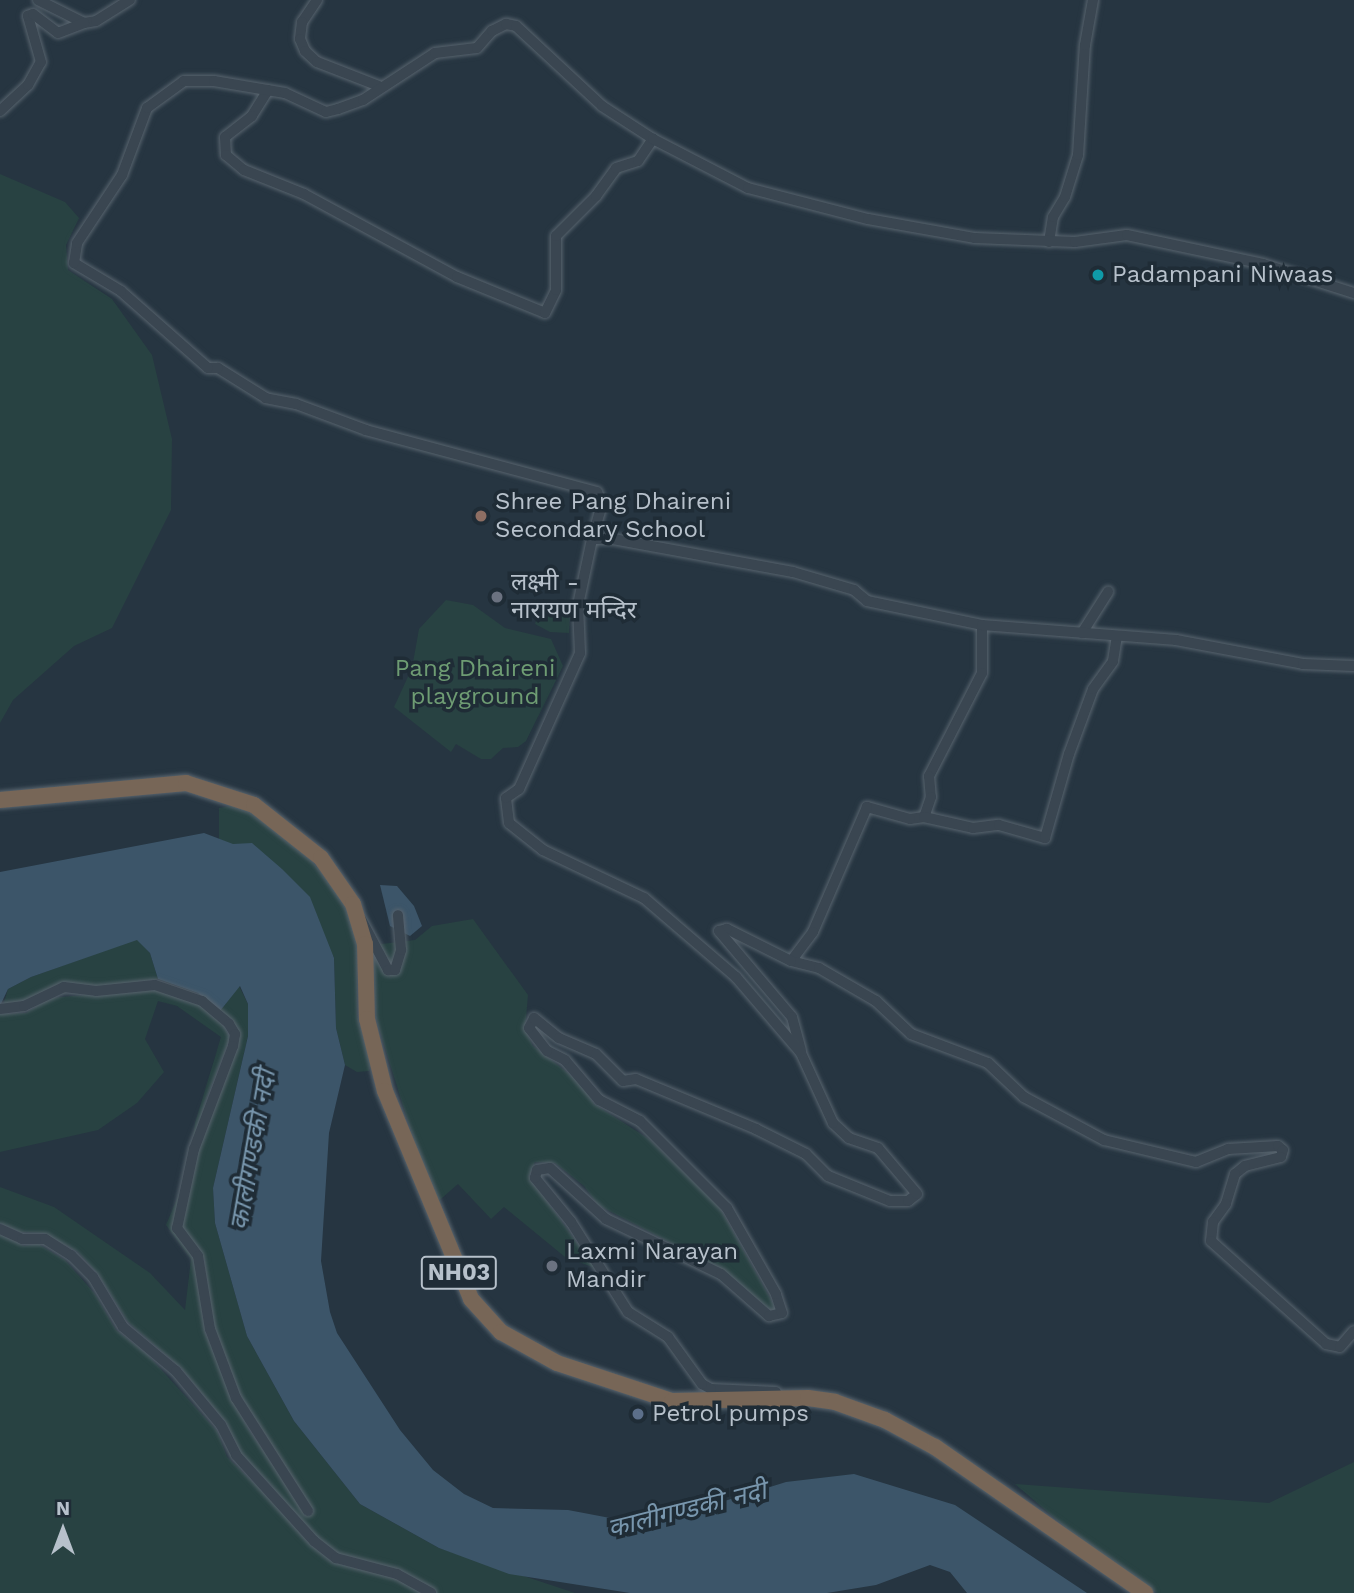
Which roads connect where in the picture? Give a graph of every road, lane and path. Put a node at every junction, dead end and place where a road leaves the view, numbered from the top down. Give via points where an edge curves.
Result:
1 (38, 0) edge
2 (130, 0) edge
3 (317, 0) edge
4 (1093, 0) edge
5 (84, 23) junction
6 (379, 86) junction
7 (268, 90) junction
8 (0, 111) edge
9 (653, 139) junction
10 (1049, 242) junction
11 (1354, 293) edge
12 (592, 539) junction
13 (1108, 592) dead end
14 (982, 625) junction
15 (1082, 633) junction
16 (1117, 636) junction
17 (1354, 666) edge
18 (0, 800) edge
19 (925, 817) junction
20 (354, 904) junction
21 (398, 915) dead end
22 (791, 961) junction
23 (0, 1009) edge
24 (801, 1053) junction
25 (0, 1229) edge
26 (1354, 1331) edge
27 (780, 1398) junction
28 (308, 1511) dead end
29 (431, 1593) edge
30 (1145, 1593) edge

1 - 5 street
2 - 5 street via 96,21
3 - 6 street via 302,22 300,39 305,51 317,62
4 - 10 street via 1084,45 1078,155 1065,197 1053,217
5 - 8 street via 58,33 33,14 28,16 41,62 28,85
6 - 7 street via 363,100 326,112
6 - 9 street via 435,53 477,48 499,25 511,25 602,106
7 - 9 street via 252,116 225,137 226,155 244,170 303,194 457,277 545,313 556,290 555,236 596,196 616,168 638,161
7 - 12 street via 256,91 228,81 184,81 161,94 147,108 122,175 77,243 74,263 121,291 208,368 218,368 266,398 597,492 601,504
9 - 10 street via 748,188 844,214 975,238
10 - 11 street via 1127,235 1263,264
12 - 14 street via 793,572 855,590 867,601
12 - 24 street via 578,605 580,653 519,789 506,798 509,822 543,850 633,892 674,922 736,977
13 - 15 street
14 - 15 street
14 - 19 street via 982,673 929,776 931,797
15 - 16 street
16 - 17 street via 1176,640 1303,664
16 - 19 street via 1113,661 1093,689 1069,754 1045,838 999,825 973,828
18 - 20 highway, NH03 via 186,783 205,786 254,805 289,832 321,858
19 - 22 street via 910,819 867,807 813,932
20 - 21 street via 388,970 395,970 400,962
20 - 27 highway, NH03 via 365,944 370,1036 385,1091 471,1300 501,1332 534,1353 647,1395 699,1403
22 - 24 street via 727,929 719,931 792,1017
22 - 26 street via 819,968 876,1001 911,1034 988,1063 1024,1097 1104,1140 1196,1162 1228,1149 1278,1146 1283,1150 1281,1157 1245,1166 1235,1174 1228,1199 1213,1222 1211,1241 1326,1344 1339,1347
23 - 28 street via 24,1006 64,988 96,991 155,985 194,997 229,1024 235,1034 233,1046 194,1149 177,1228 198,1256 210,1329 236,1398
24 - 27 street via 833,1123 849,1138 878,1148 916,1188 913,1199 890,1201 828,1177 806,1154 636,1079 623,1081 596,1054 559,1038 538,1018 529,1024 541,1045 565,1060 599,1100 640,1121 727,1208 776,1294 782,1313 769,1317 721,1274 606,1219 550,1168 537,1170 536,1178 571,1222 628,1312 668,1337 702,1384 711,1389 780,1392
25 - 29 street via 22,1239 45,1240 85,1270 123,1327 176,1371 221,1425 236,1455 314,1541 336,1558 397,1574
27 - 30 highway, NH03 via 835,1402 885,1420 935,1447

